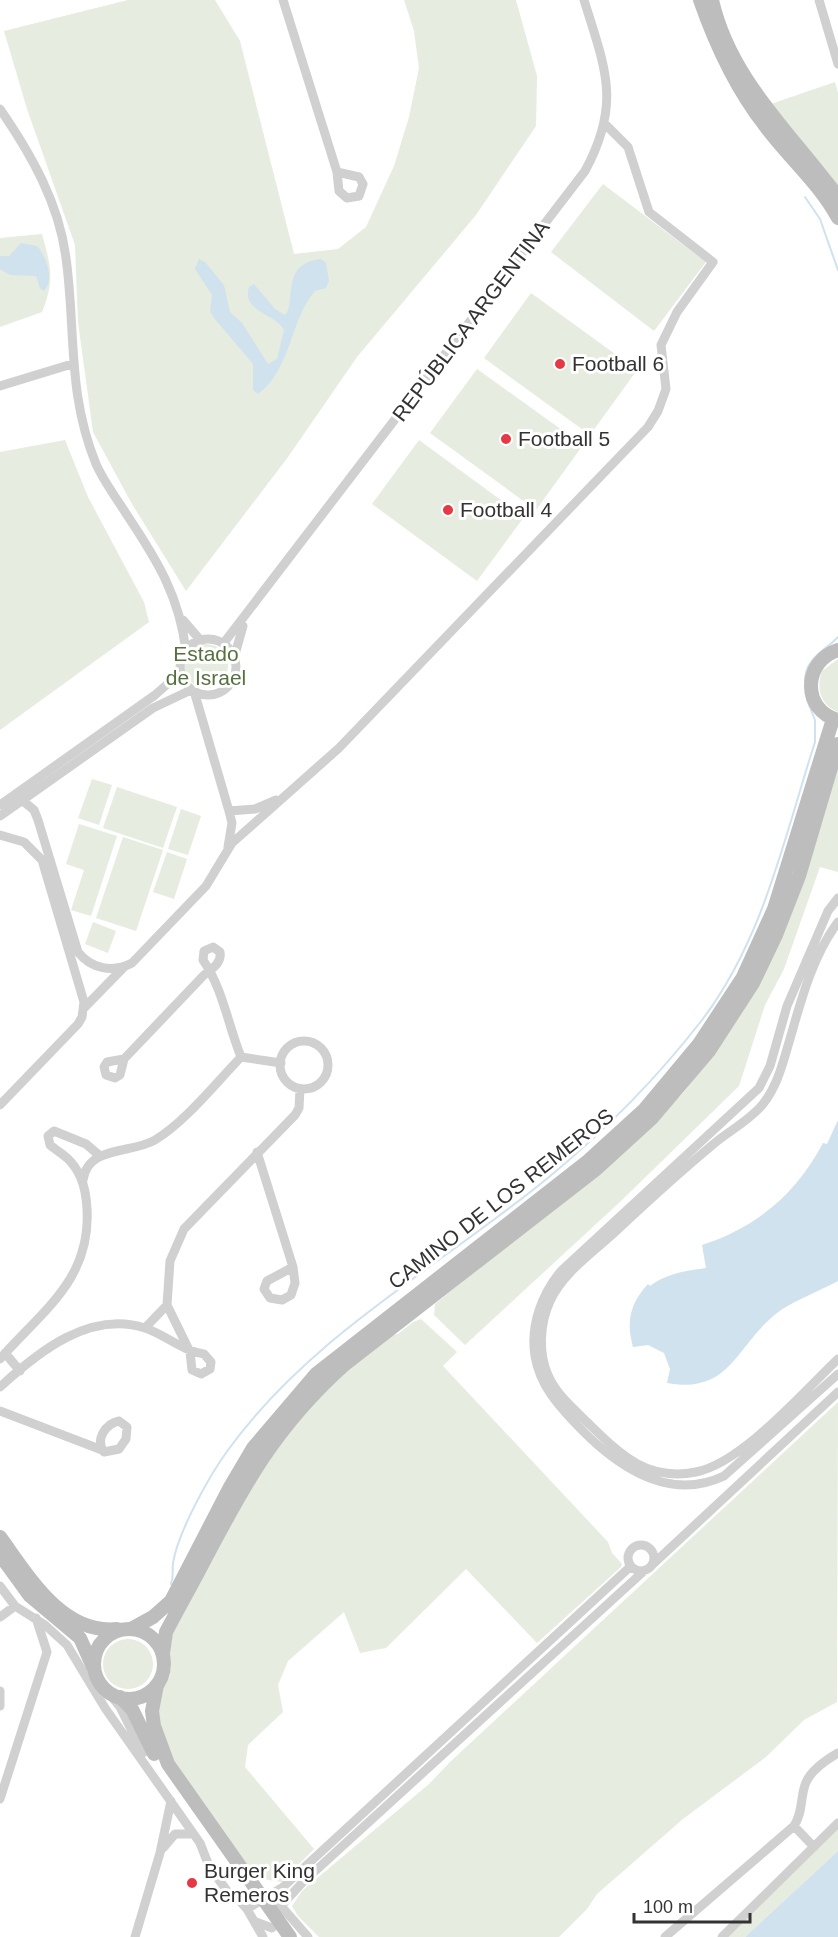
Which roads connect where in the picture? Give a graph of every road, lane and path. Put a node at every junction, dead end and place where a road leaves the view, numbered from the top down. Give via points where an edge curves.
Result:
1 (284, 0) edge
2 (584, 0) edge
3 (700, 0) edge
4 (712, 0) edge
5 (819, 0) edge
6 (838, 64) edge
7 (0, 109) edge
8 (605, 124) junction
9 (338, 172) dead end
10 (838, 197) edge
11 (838, 218) edge
12 (72, 364) junction
13 (0, 386) edge
14 (248, 613) junction
15 (182, 618) junction
16 (201, 641) junction
17 (223, 644) junction
18 (838, 650) edge
19 (186, 651) junction
20 (234, 658) junction
21 (181, 672) junction
22 (193, 690) junction
23 (836, 719) edge
24 (109, 735) junction
25 (838, 744) edge
26 (286, 795) junction
27 (23, 801) junction
28 (3, 808) edge
29 (230, 811) junction
30 (0, 835) edge
31 (227, 851) junction
32 (838, 898) edge
33 (838, 922) edge
34 (124, 967) junction
35 (84, 1009) junction
36 (241, 1058) junction
37 (124, 1059) dead end
38 (280, 1063) junction
39 (300, 1089) junction
40 (0, 1105) edge
41 (257, 1152) junction
42 (100, 1156) junction
43 (83, 1180) junction
44 (293, 1267) dead end
45 (167, 1305) junction
46 (145, 1329) junction
47 (3, 1356) edge
48 (838, 1359) edge
49 (20, 1371) junction
50 (838, 1374) edge
51 (0, 1387) edge
52 (838, 1392) edge
53 (0, 1411) edge
54 (102, 1450) dead end
55 (707, 1469) junction
56 (681, 1473) junction
57 (709, 1484) junction
58 (679, 1485) junction
59 (0, 1537) edge
60 (0, 1554) edge
61 (631, 1566) junction
62 (648, 1567) junction
63 (0, 1586) edge
64 (3, 1599) edge
65 (15, 1606) junction
66 (0, 1617) edge
67 (36, 1618) junction
68 (127, 1629) junction
69 (163, 1653) junction
70 (94, 1669) junction
71 (157, 1685) junction
72 (0, 1691) edge
73 (113, 1694) junction
74 (0, 1706) edge
75 (476, 1708) junction
76 (484, 1717) junction
77 (838, 1753) edge
78 (147, 1767) junction
79 (0, 1799) edge
80 (171, 1801) junction
81 (838, 1823) edge
82 (794, 1826) junction
83 (355, 1828) junction
84 (192, 1834) junction
85 (813, 1847) junction
86 (160, 1853) junction
87 (255, 1905) junction
88 (281, 1906) junction
89 (271, 1934) edge
90 (135, 1937) edge
91 (290, 1937) edge
92 (308, 1937) edge
93 (665, 1937) edge
94 (722, 1937) edge

1 - 9 street
2 - 8 street, REPÚBLICA ARGENTINA via 605,69
3 - 11 main road via 719,50 742,93
4 - 10 main road via 729,46 757,97
5 - 6 street
7 - 12 street via 40,174 59,224 66,257
8 - 14 street, REPÚBLICA ARGENTINA via 585,171
8 - 26 street via 628,147 649,212 713,262 677,312 661,345 666,389 658,411 648,427 347,740
12 - 13 street
12 - 15 street via 79,411 98,468 163,573
14 - 17 street, REPÚBLICA ARGENTINA
14 - 20 street, REPÚBLICA ARGENTINA
15 - 16 street
15 - 19 street
16 - 17 street
16 - 19 street
17 - 20 street
18 - 23 main road, CAMINO DE LOS REMEROS via 819,660 810,688 817,706
19 - 21 street via 180,663
20 - 22 street via 236,671 228,687 212,695
21 - 22 street
21 - 24 street
22 - 24 street via 153,708
22 - 29 street
23 - 68 main road, CAMINO DE LOS REMEROS via 774,909 743,977 699,1044 644,1110 588,1161 316,1374 253,1448 169,1604
24 - 27 street
24 - 28 street
25 - 69 main road, CAMINO DE LOS REMEROS via 781,924 753,982 709,1051 652,1118 596,1170 344,1365 309,1399 263,1455 240,1492 166,1632
26 - 29 street via 255,809
26 - 31 street
27 - 28 street
27 - 34 street via 34,810 38,820 78,952 90,964
29 - 31 street
30 - 35 street via 24,842 42,860
31 - 34 street via 206,886
32 - 58 street via 828,911 787,1006 770,1066 759,1088 561,1271 545,1294 536,1320 535,1356 543,1382 556,1404 620,1464 643,1476
33 - 56 street via 810,977 775,1087 762,1106 686,1167 566,1277 546,1311 541,1333 543,1355 547,1374 562,1397 620,1455 652,1470
34 - 35 street
35 - 40 street via 78,1024
36 - 37 street via 210,970
36 - 38 street
36 - 42 street via 154,1141
38 - 39 street via 283,1077
38 - 39 street via 286,1050 298,1042 312,1043 324,1051 328,1065 325,1078 314,1087
39 - 41 street via 299,1108
41 - 44 street
41 - 45 street via 184,1229 170,1261
42 - 43 street via 84,1173
42 - 43 street via 65,1133 50,1133 50,1145 72,1162
43 - 47 street via 88,1228 79,1265 65,1288
45 - 46 street
45 - 46 street via 190,1352
46 - 49 street via 114,1324 82,1330 67,1336
47 - 49 street
48 - 55 street via 737,1454
49 - 51 street
50 - 57 street via 739,1464
52 - 62 street
53 - 54 street
55 - 56 street
55 - 57 street
56 - 58 street
57 - 58 street
59 - 68 main road via 38,1588 59,1608 91,1628
60 - 70 main road via 30,1596 80,1638
61 - 62 street
61 - 62 street via 628,1553 638,1545 652,1552
61 - 75 street
62 - 76 street
63 - 64 street
64 - 65 street
65 - 66 street
65 - 67 street
67 - 78 street via 67,1645
67 - 79 street via 47,1652
68 - 69 main road via 152,1636
68 - 70 main road via 112,1633 97,1648
69 - 71 main road via 165,1664
70 - 73 main road via 101,1685
71 - 73 main road via 140,1697
71 - 87 main road via 153,1719 157,1740
72 - 74 street
73 - 78 street
73 - 87 main road via 132,1709 156,1759
75 - 76 street
75 - 83 street
76 - 83 street
77 - 82 street via 827,1759 805,1786 801,1815
78 - 80 street
80 - 84 street
80 - 86 street
81 - 85 street
82 - 85 street
82 - 93 street
83 - 87 street
83 - 88 street
84 - 86 street via 175,1834
84 - 87 street via 230,1895
85 - 94 street
86 - 90 street
87 - 88 street
87 - 89 main road
87 - 89 street via 256,1922
87 - 91 main road
88 - 92 street

